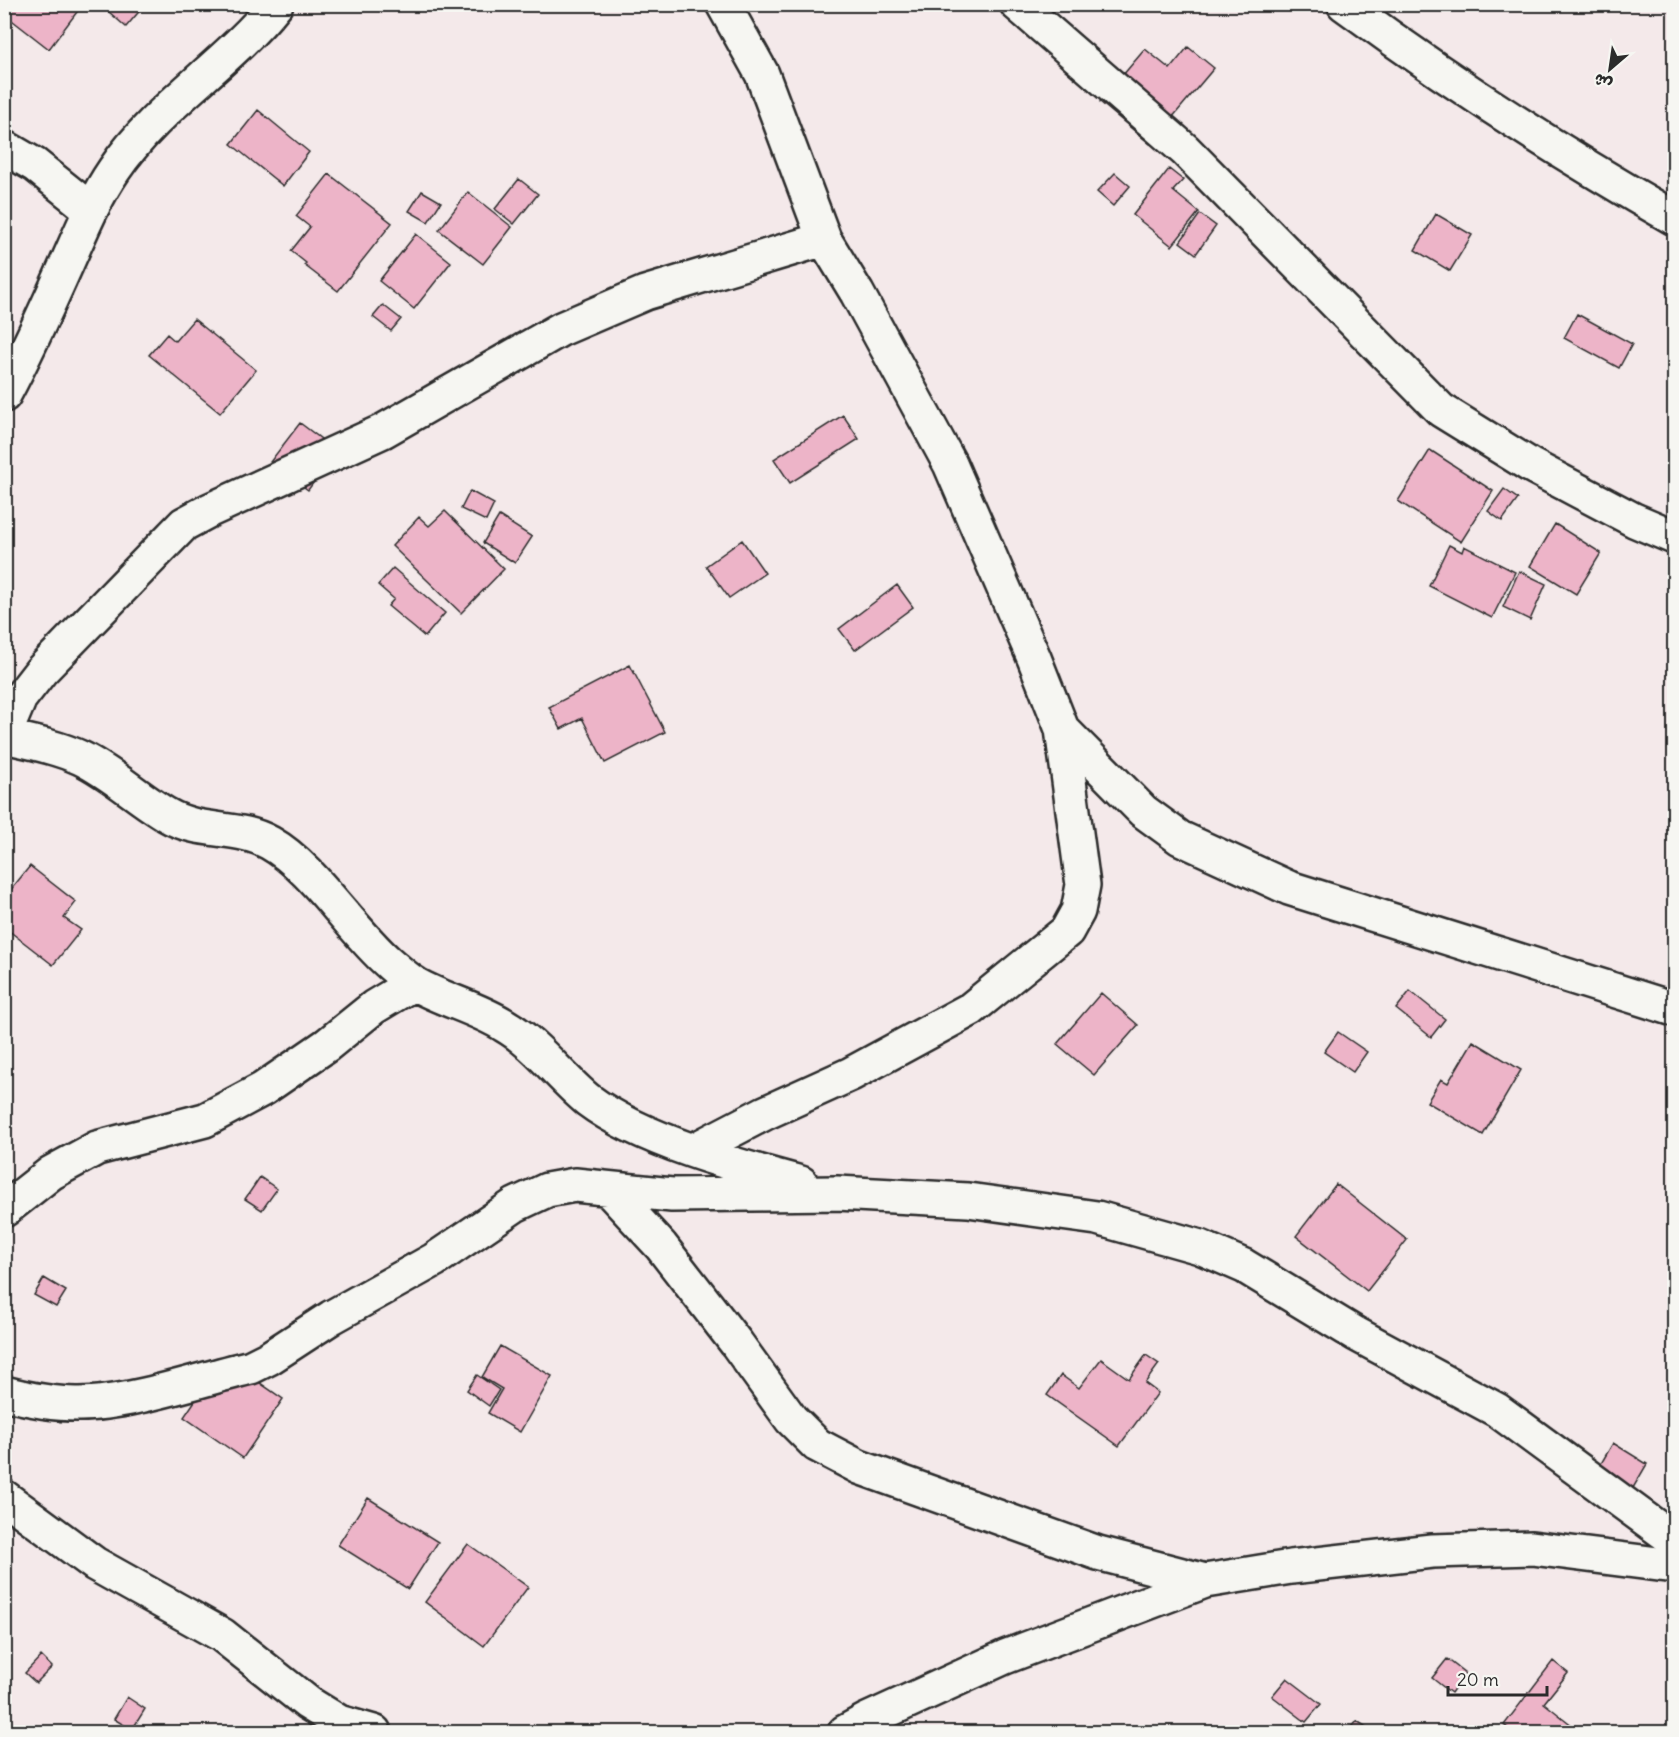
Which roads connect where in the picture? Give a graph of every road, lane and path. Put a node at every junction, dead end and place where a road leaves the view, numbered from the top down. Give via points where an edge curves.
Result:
1 (276, 4) edge
2 (723, 4) edge
3 (1017, 4) edge
4 (1344, 4) edge
5 (4, 147) edge
6 (91, 210) junction
7 (1674, 218) edge
8 (824, 239) junction
9 (4, 395) edge
10 (1674, 537) edge
11 (1062, 729) junction
12 (4, 736) edge
13 (414, 983) junction
14 (1674, 1009) edge
15 (694, 1150) junction
16 (608, 1190) junction
17 (837, 1193) junction
18 (4, 1210) edge
19 (4, 1393) edge
20 (4, 1497) edge
21 (1674, 1540) edge
22 (1674, 1566) edge
23 (1205, 1581) junction
24 (374, 1732) edge
25 (845, 1732) edge

1 - 6 street via 139,138 113,170
2 - 8 street via 762,74
3 - 10 street via 1185,150 1441,410 1530,465
4 - 7 street via 1410,53 1589,169
5 - 6 street via 35,165
6 - 9 street via 29,349
8 - 11 street via 950,464
8 - 12 street via 645,293 561,329 383,431 184,524 41,671 20,698
11 - 14 street via 1143,811 1180,838 1289,888
11 - 15 street via 1083,885 1078,911 1066,931 971,1009 851,1074
12 - 13 street via 81,758 184,824 249,835 271,843
13 - 15 street via 504,1024 530,1043 587,1099 614,1118
13 - 18 street via 374,1007 262,1089 205,1120 97,1149 51,1173
15 - 17 street
16 - 17 street via 672,1195
16 - 19 street via 575,1185 515,1205 434,1260 251,1366 117,1400 78,1404
16 - 23 street via 661,1246 790,1419 817,1445 859,1467 1098,1553
17 - 21 street via 968,1200 1097,1218 1200,1247 1244,1266 1356,1334 1497,1410
20 - 24 street via 95,1564 222,1635 308,1703 339,1722
22 - 23 street via 1532,1548 1432,1551
23 - 25 street via 1005,1657

